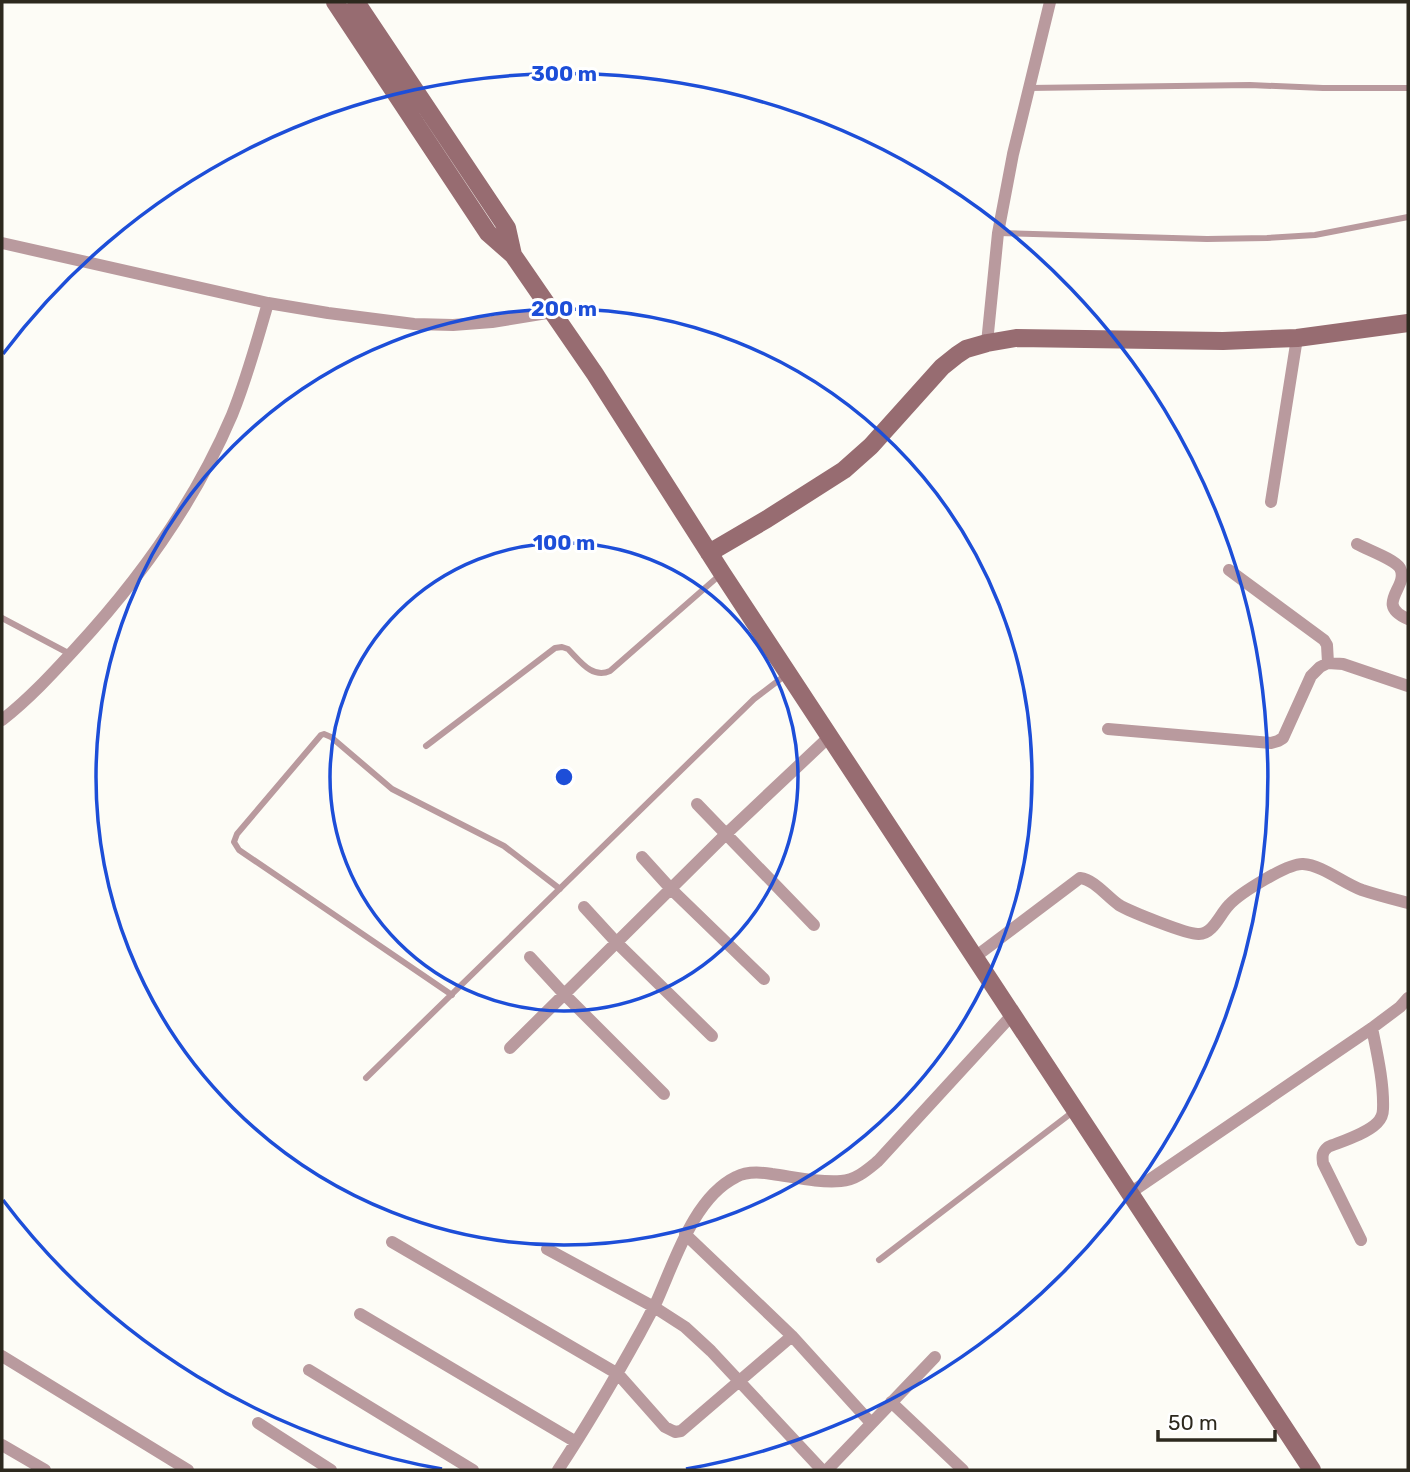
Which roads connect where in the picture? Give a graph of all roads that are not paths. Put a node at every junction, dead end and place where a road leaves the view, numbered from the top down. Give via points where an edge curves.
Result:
1 (335, 2) edge
2 (356, 2) edge
3 (1050, 2) edge
4 (1029, 88) junction
5 (1408, 88) edge
6 (1408, 218) edge
7 (998, 233) junction
8 (2, 243) edge
9 (513, 255) junction
10 (268, 303) junction
11 (553, 312) junction
12 (1408, 323) edge
13 (1297, 338) junction
14 (986, 343) junction
15 (1271, 502) dead end
16 (1357, 544) dead end
17 (709, 553) junction
18 (1229, 570) dead end
19 (722, 573) junction
20 (2, 618) edge
21 (1408, 619) edge
22 (70, 654) junction
23 (1328, 663) junction
24 (788, 673) junction
25 (1408, 686) edge
26 (2, 720) edge
27 (1108, 729) dead end
28 (830, 736) junction
29 (426, 746) dead end
30 (697, 804) dead end
31 (725, 835) junction
32 (642, 857) dead end
33 (560, 889) junction
34 (671, 889) junction
35 (1408, 903) edge
36 (584, 907) dead end
37 (814, 925) dead end
38 (617, 943) junction
39 (980, 953) junction
40 (530, 957) dead end
41 (764, 979) dead end
42 (564, 994) junction
43 (452, 995) junction
44 (1408, 998) edge
45 (1013, 1014) junction
46 (1373, 1028) junction
47 (712, 1036) dead end
48 (510, 1048) dead end
49 (366, 1078) dead end
50 (664, 1094) dead end
51 (1076, 1110) junction
52 (1136, 1189) junction
53 (685, 1234) junction
54 (1361, 1240) dead end
55 (392, 1242) dead end
56 (547, 1249) dead end
57 (879, 1260) dead end
58 (654, 1307) junction
59 (360, 1314) dead end
60 (792, 1336) junction
61 (2, 1356) edge
62 (934, 1357) dead end
63 (309, 1370) dead end
64 (618, 1374) junction
65 (740, 1382) junction
66 (891, 1402) junction
67 (258, 1423) dead end
68 (871, 1423) junction
69 (576, 1442) junction
70 (2, 1445) edge
71 (45, 1470) edge
72 (188, 1470) edge
73 (331, 1470) edge
74 (473, 1470) edge
75 (560, 1470) edge
76 (824, 1470) edge
77 (963, 1470) edge
78 (1312, 1470) edge

1 - 9 main road via 488,233
2 - 9 main road via 507,228
3 - 4 street
4 - 5 lane
4 - 7 street
6 - 7 lane via 1315,235 1267,238
7 - 14 street
8 - 10 street
9 - 11 main road
10 - 11 street via 453,325
10 - 22 street via 231,416 207,465 145,566
11 - 17 main road
12 - 13 main road
13 - 14 main road via 1016,338
13 - 15 street
14 - 17 main road via 966,349 942,367 844,470
16 - 21 street via 1401,569 1394,606 1398,615
17 - 19 main road
18 - 23 street via 1324,640
19 - 24 main road
19 - 29 lane via 610,671 595,673 568,649 555,648
20 - 22 lane
22 - 26 street
23 - 25 street
23 - 27 street via 1311,676 1288,730 1278,741
24 - 28 main road
24 - 33 lane via 754,699
28 - 31 street
28 - 39 main road
30 - 31 street
31 - 34 street
31 - 37 street
32 - 34 street
33 - 43 lane
33 - 43 lane via 504,846 392,789 331,737 321,735 234,842 239,850
34 - 38 street
34 - 41 street
35 - 39 street via 1299,863 1242,893 1201,935 1131,911 1080,878
36 - 38 street
38 - 42 street
38 - 47 street
39 - 45 main road
40 - 42 street
42 - 48 street
42 - 50 street
43 - 49 lane
44 - 46 street
45 - 51 main road
45 - 53 street via 866,1171 842,1181 760,1172 739,1175 709,1198
46 - 52 street
46 - 54 street via 1382,1116 1371,1128 1328,1147 1322,1156
51 - 52 main road
51 - 57 lane
52 - 78 main road
53 - 58 street
53 - 60 street
55 - 64 street
56 - 58 street
58 - 64 street
58 - 65 street via 691,1332
59 - 69 street
60 - 65 street
60 - 68 street
61 - 72 street
62 - 66 street
63 - 74 street
64 - 65 street via 664,1427 675,1432
64 - 69 street
65 - 76 street
66 - 68 street
66 - 77 street
67 - 73 street
68 - 76 street
69 - 75 street
70 - 71 street

